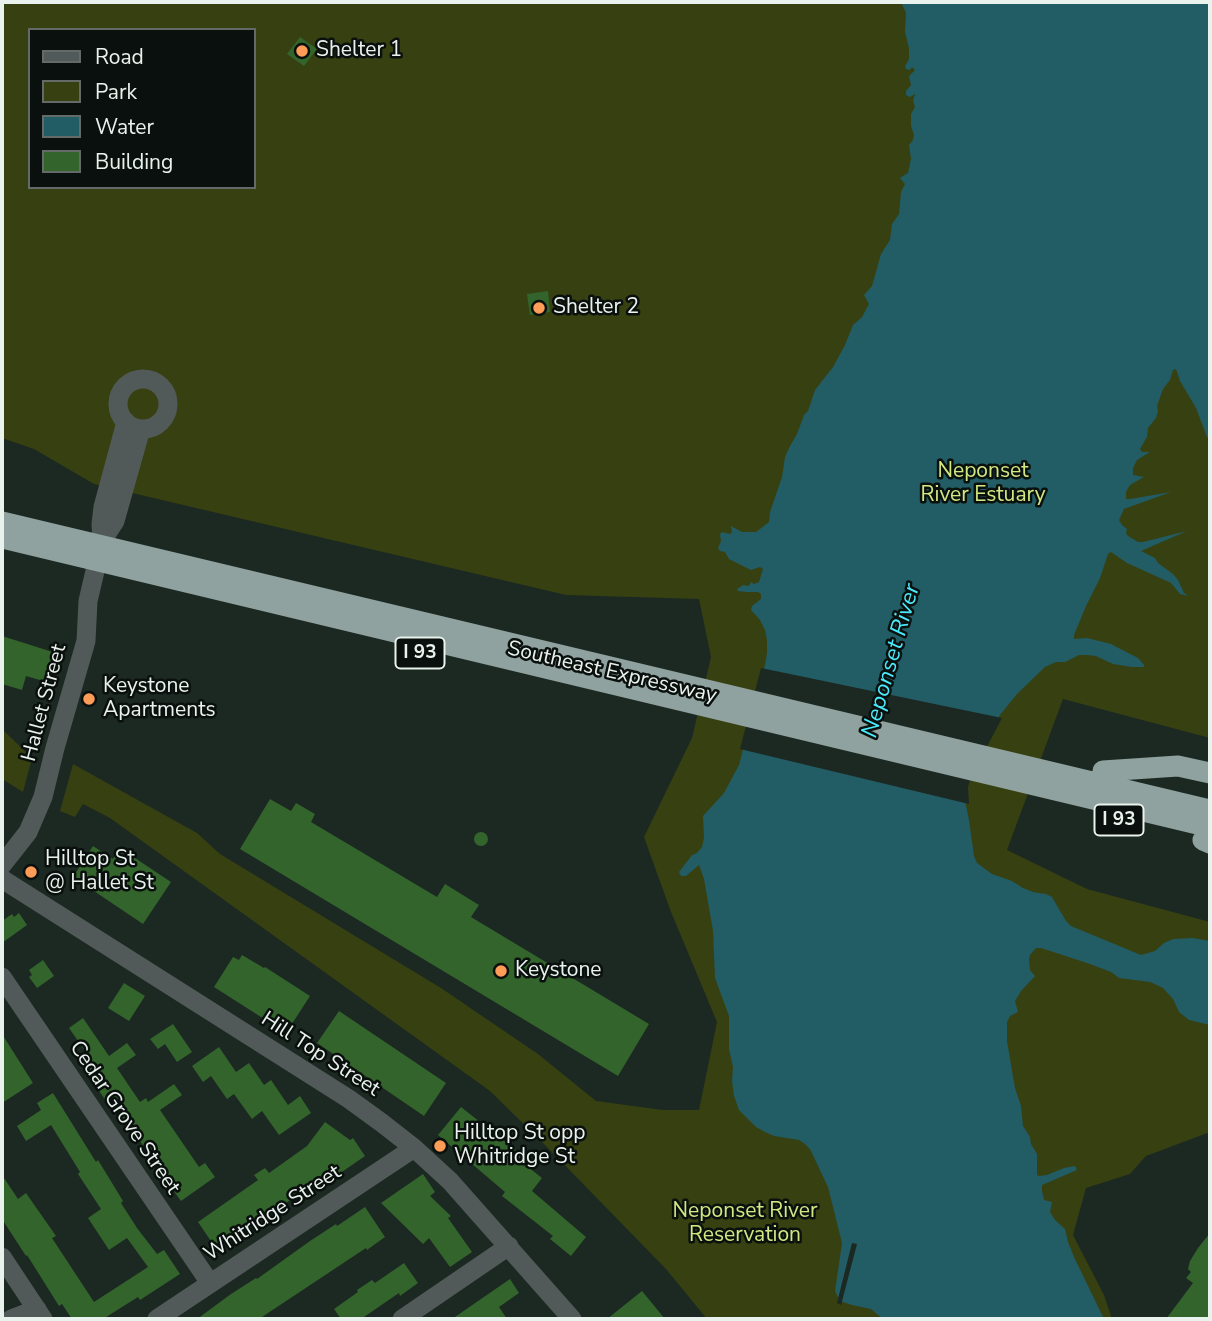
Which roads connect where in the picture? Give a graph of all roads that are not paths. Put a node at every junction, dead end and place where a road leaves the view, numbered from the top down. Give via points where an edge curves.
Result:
1 (133, 425) dead end
2 (2, 508) edge
3 (2, 522) edge
4 (2, 538) edge
5 (66, 546) junction
6 (2, 553) edge
7 (148, 566) junction
8 (702, 698) junction
9 (1103, 771) junction
10 (1210, 773) edge
11 (1035, 778) junction
12 (1210, 796) edge
13 (1210, 810) edge
14 (1209, 838) edge
15 (2, 865) edge
16 (2, 879) edge
17 (2, 977) edge
18 (414, 1148) junction
19 (509, 1246) junction
20 (2, 1258) edge
21 (209, 1283) junction
22 (40, 1314) edge
23 (11, 1319) edge
24 (157, 1319) edge
25 (402, 1319) edge
26 (572, 1319) edge

1 - 15 street, Hallet Street via 103,507 86,641 41,805 29,832
2 - 5 highway, Southeast Expressway / I 93
3 - 5 highway, I 93
4 - 5 highway, I 93
5 - 6 highway, Southeast Expressway / I 93
5 - 7 highway, Southeast Expressway / I 93
5 - 7 highway, Southeast Expressway / I 93
7 - 8 highway, Southeast Expressway / I 93
7 - 8 highway, Southeast Expressway / I 93
8 - 11 highway, Southeast Expressway / I 93
8 - 11 highway, Southeast Expressway / I 93
9 - 10 highway via 1178,766
9 - 11 highway, Southeast Expressway / I 93
9 - 12 highway, Southeast Expressway / I 93
11 - 13 highway, I 93
11 - 14 highway, Southeast Expressway / I 93
16 - 18 street, Hill Top Street via 349,1099
17 - 21 street, Cedar Grove Street
18 - 19 street, Hill Top Street
18 - 21 street, Whitridge Street
19 - 25 street
19 - 26 street, Hill Top Street
20 - 22 street
21 - 24 street, Whitridge Street
22 - 23 street

